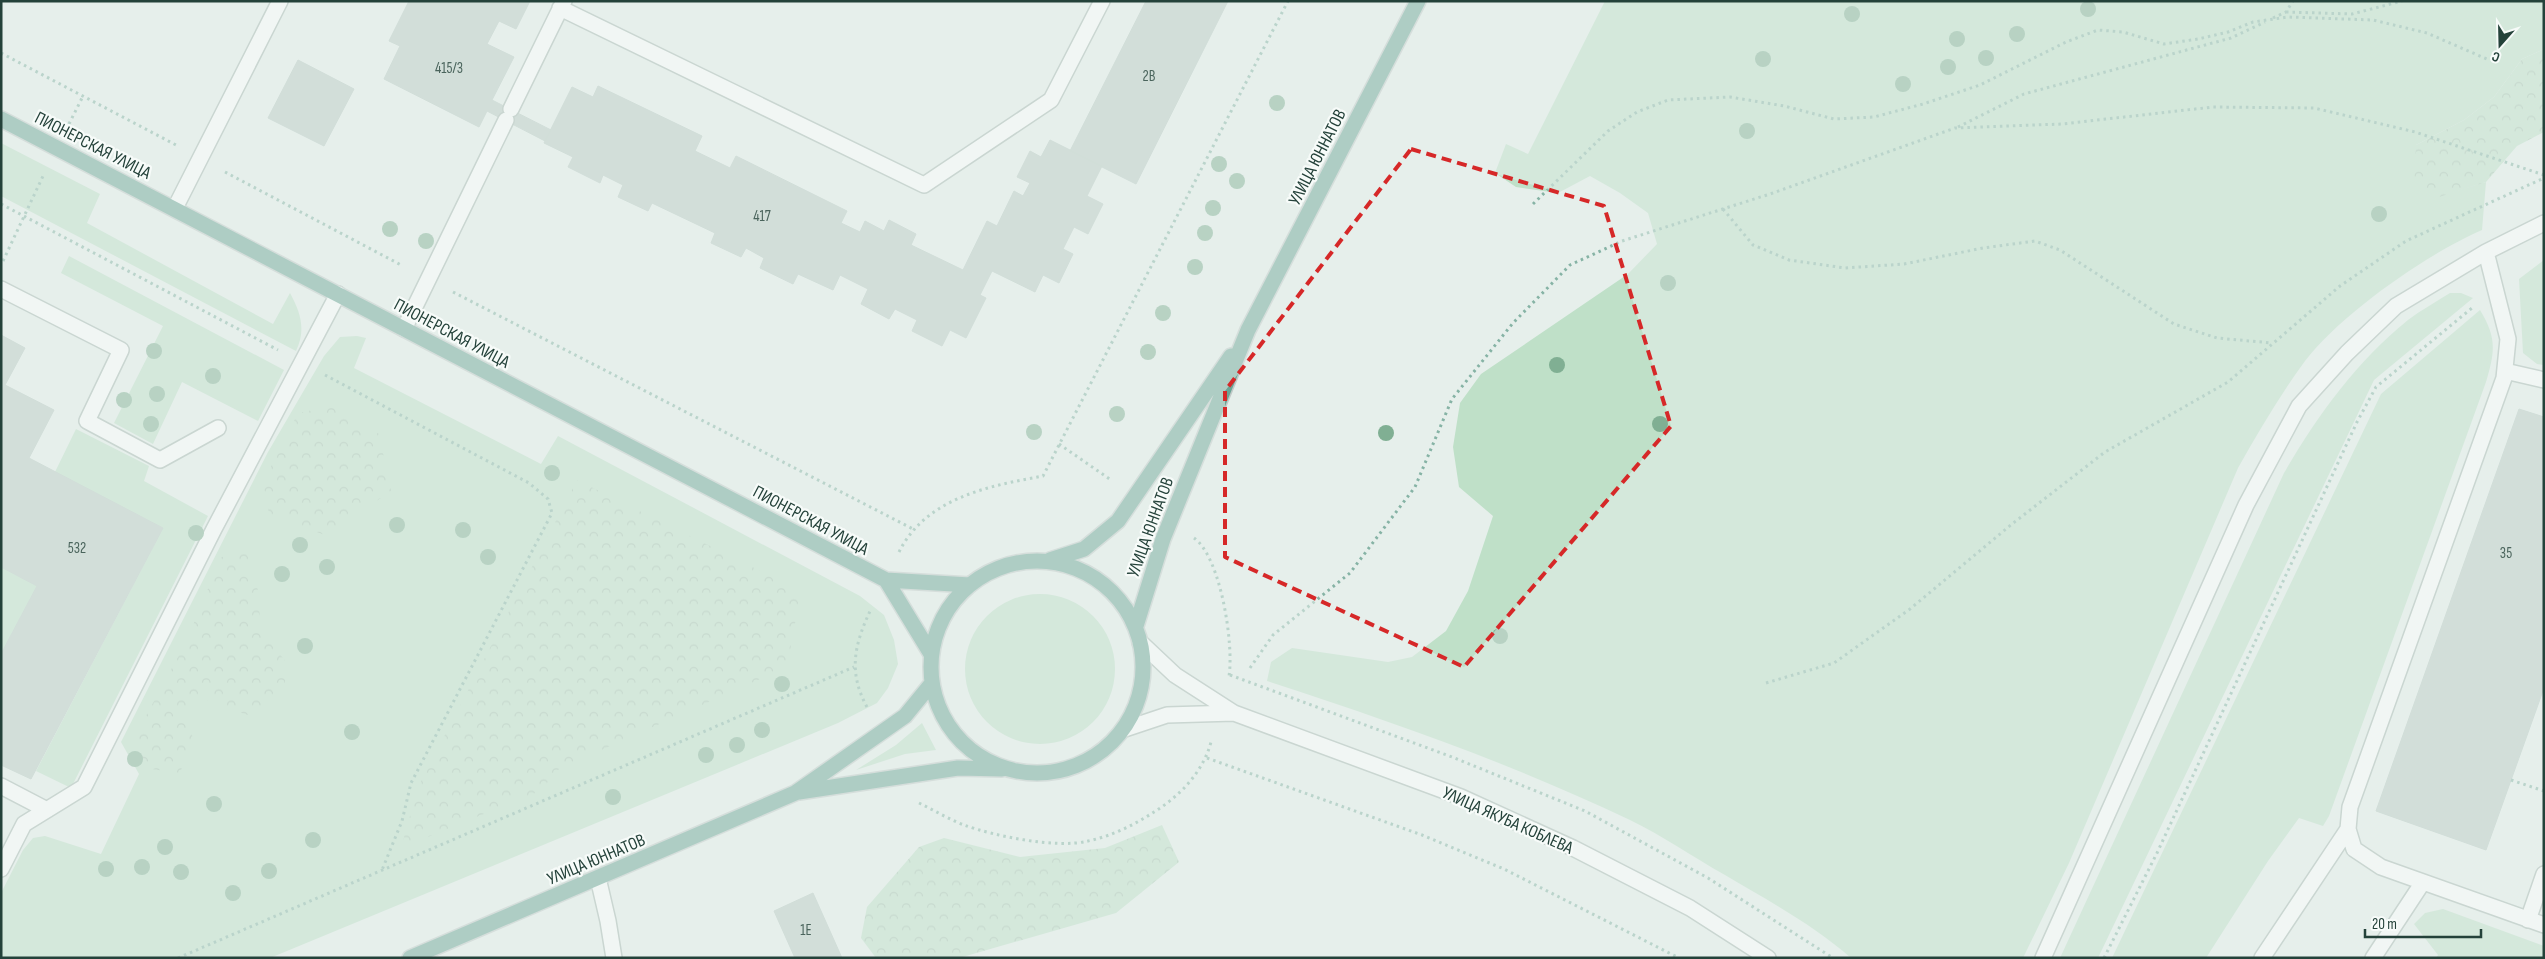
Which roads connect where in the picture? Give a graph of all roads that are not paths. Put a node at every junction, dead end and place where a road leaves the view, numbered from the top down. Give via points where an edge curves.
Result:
1 (280, 1) edge
2 (1102, 1) edge
3 (1418, 1) edge
4 (562, 5) edge
5 (1, 119) edge
6 (175, 208) junction
7 (2544, 223) edge
8 (2486, 252) junction
9 (1, 289) edge
10 (338, 294) junction
11 (404, 329) junction
12 (1248, 330) junction
13 (2505, 371) junction
14 (2544, 380) edge
15 (218, 428) dead end
16 (1046, 562) junction
17 (886, 580) junction
18 (970, 585) junction
19 (1136, 626) junction
20 (1140, 642) junction
21 (931, 654) junction
22 (932, 683) junction
23 (1234, 713) junction
24 (1125, 729) junction
25 (1011, 769) junction
26 (1, 786) edge
27 (795, 793) junction
28 (47, 810) junction
29 (2348, 829) junction
30 (1, 869) edge
31 (2544, 874) edge
32 (598, 878) junction
33 (2423, 882) junction
34 (2528, 920) junction
35 (2544, 925) edge
36 (410, 958) edge
37 (614, 958) edge
38 (1768, 958) edge
39 (2043, 958) edge
40 (2262, 958) edge
41 (2373, 958) edge

1 - 6 street
2 - 4 street via 1051,100 924,186
3 - 12 main road, УЛИЦА ЮННАТОВ
4 - 11 street
5 - 6 main road, ПИОНЕРСКАЯ УЛИЦА
6 - 10 main road, ПИОНЕРСКАЯ УЛИЦА
7 - 8 street
8 - 13 street via 2508,339
8 - 39 street via 2396,306 2299,406 2246,505
9 - 15 street via 121,350 87,421 160,460
10 - 11 main road, ПИОНЕРСКАЯ УЛИЦА
10 - 28 street via 84,787
11 - 17 main road, ПИОНЕРСКАЯ УЛИЦА
12 - 16 main road, УЛИЦА ЮННАТОВ via 1118,521 1084,549
12 - 19 main road, УЛИЦА ЮННАТОВ via 1163,539
13 - 14 street
13 - 29 street via 2350,807
16 - 18 main road via 1022,561 988,572
16 - 19 main road via 1056,561 1090,574 1118,596
17 - 18 main road, ПИОНЕРСКАЯ УЛИЦА
17 - 21 main road
18 - 21 main road via 960,592 940,621
19 - 20 main road
20 - 23 street, УЛИЦА ЯКУБА КОБЛЕВА via 1175,676
20 - 24 main road via 1144,661 1140,696
21 - 22 main road
22 - 25 main road via 946,722 968,748 998,766
22 - 27 main road, УЛИЦА ЮННАТОВ via 905,716
23 - 24 street, УЛИЦА ЯКУБА КОБЛЕВА via 1167,715
23 - 38 street, УЛИЦА ЯКУБА КОБЛЕВА via 1461,797 1547,836 1690,908
24 - 25 main road via 1100,753 1068,769 1033,773
25 - 27 main road, УЛИЦА ЮННАТОВ via 958,768
26 - 28 street
27 - 32 main road, УЛИЦА ЮННАТОВ
28 - 30 street via 24,824
29 - 33 street via 2354,849 2381,868
29 - 40 street
31 - 34 street
32 - 36 main road, УЛИЦА ЮННАТОВ
32 - 37 street
33 - 34 street
33 - 41 street
34 - 35 street

